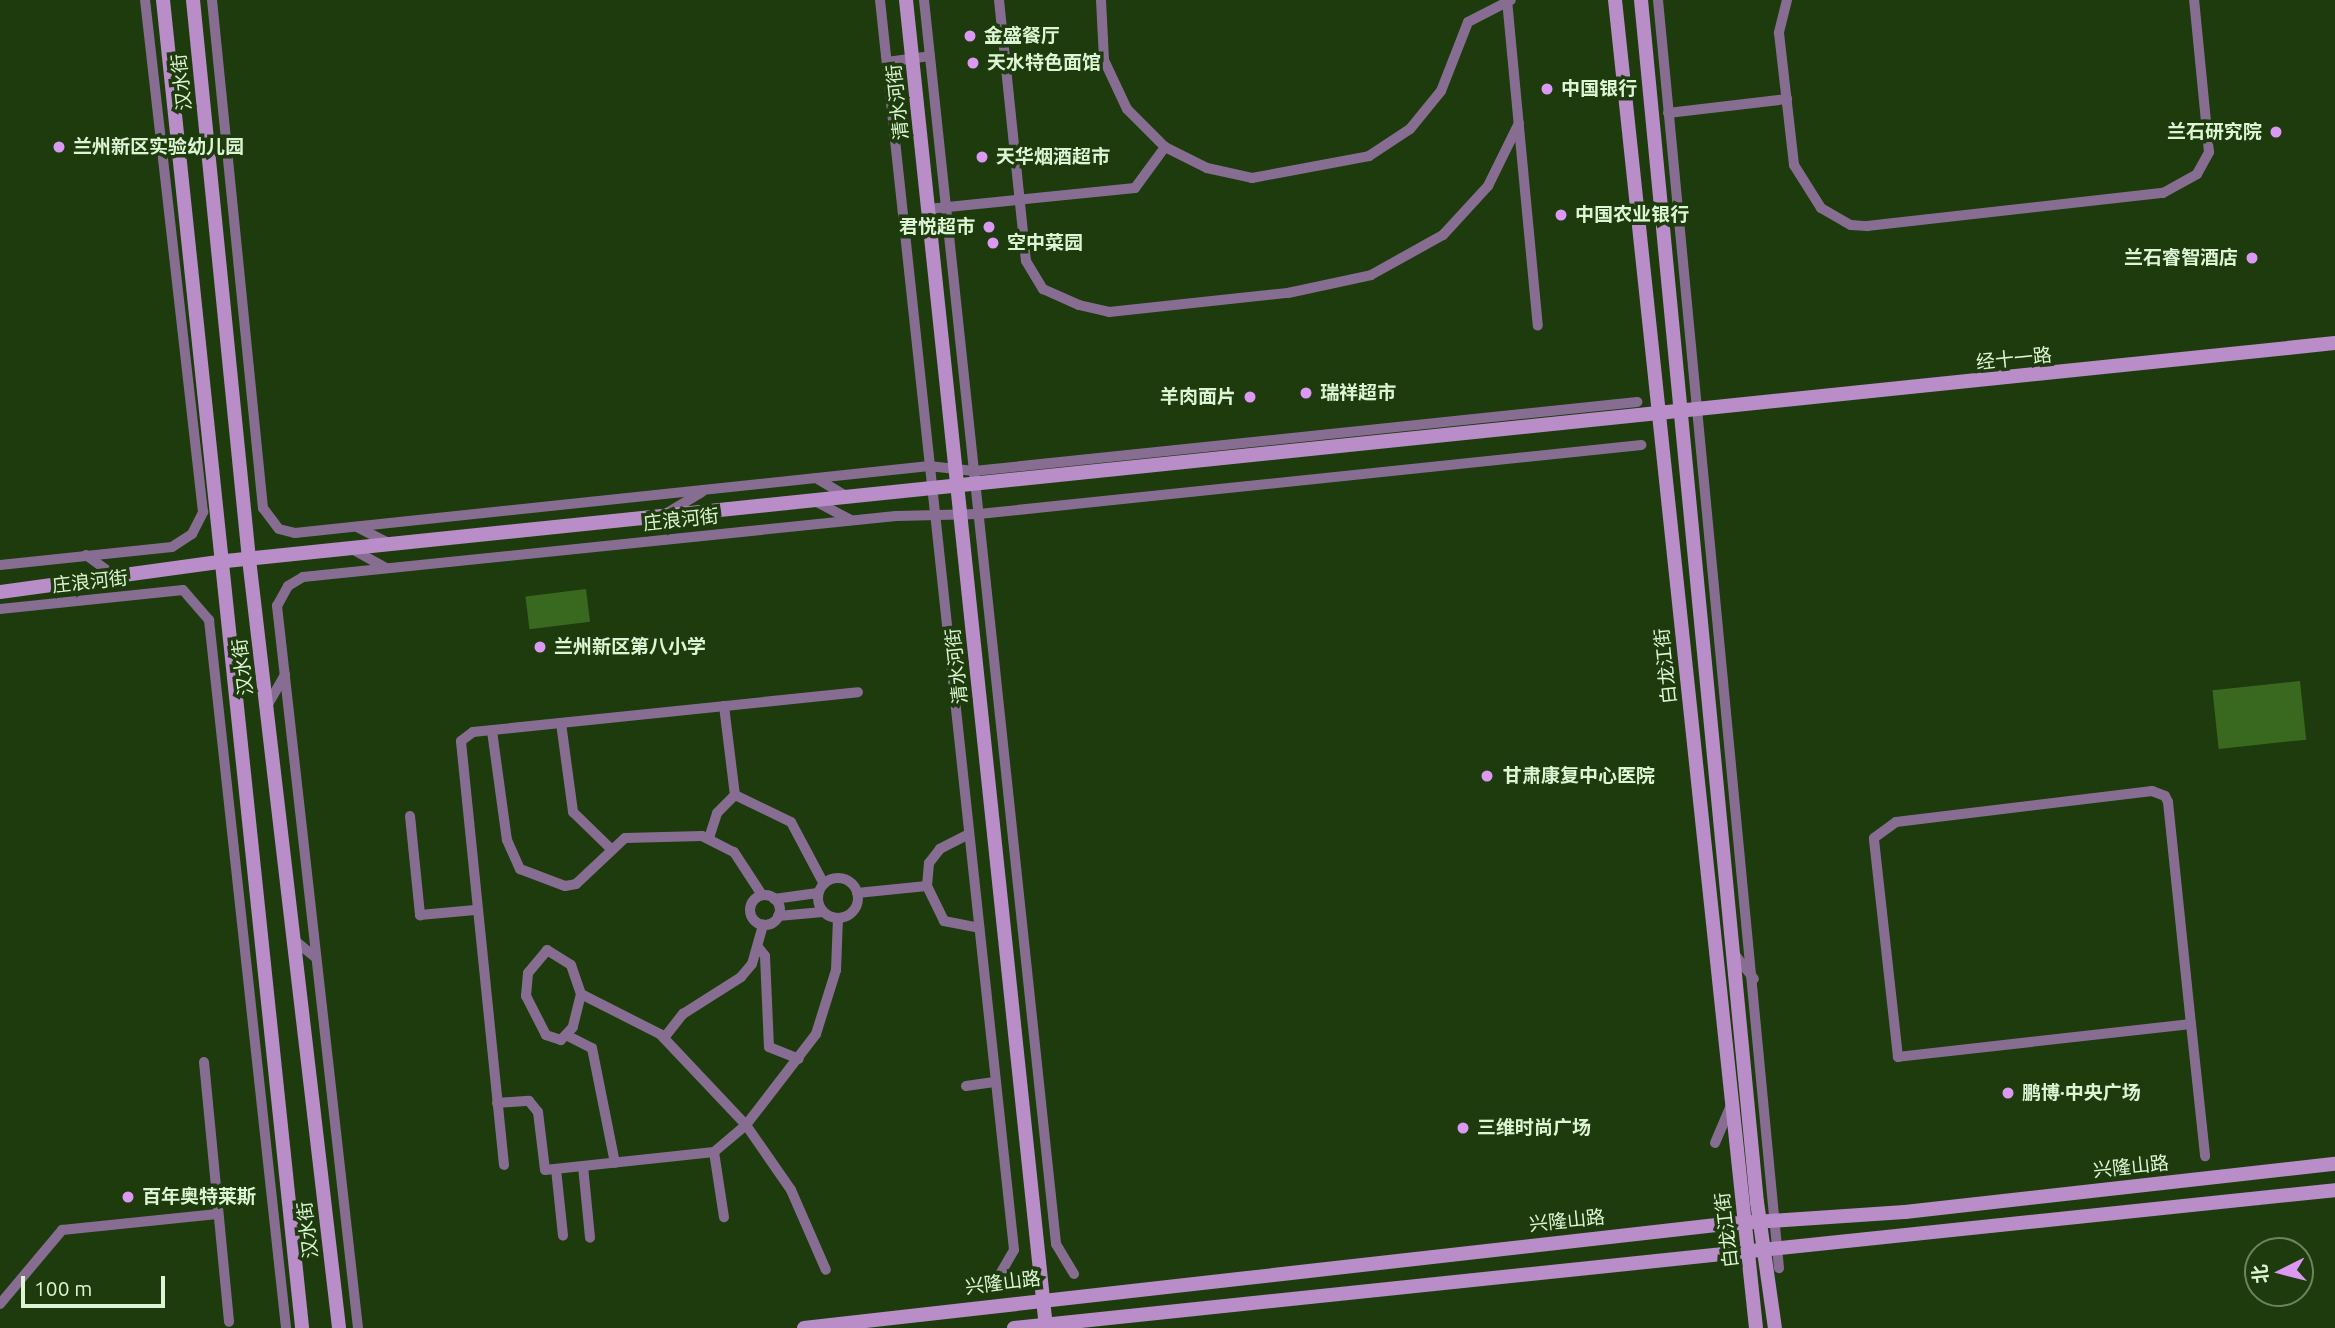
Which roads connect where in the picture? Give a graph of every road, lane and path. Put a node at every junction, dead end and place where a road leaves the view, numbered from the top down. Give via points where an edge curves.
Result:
1 (145, 0) edge
2 (163, 0) edge
3 (193, 0) edge
4 (212, 0) edge
5 (880, 0) edge
6 (906, 0) edge
7 (924, 0) edge
8 (999, 0) edge
9 (1101, 0) edge
10 (1509, 0) edge
11 (1615, 0) edge
12 (1641, 0) edge
13 (1658, 0) edge
14 (1787, 0) edge
15 (2194, 0) edge
16 (930, 56) junction
17 (912, 59) junction
18 (887, 62) junction
19 (1787, 99) junction
20 (1668, 113) junction
21 (1519, 122) junction
22 (1165, 147) junction
23 (1019, 200) junction
24 (946, 207) junction
25 (928, 209) junction
26 (1538, 326) dead end
27 (2335, 343) edge
28 (1637, 401) dead end
29 (1697, 412) junction
30 (234, 413) junction
31 (1681, 414) junction
32 (1659, 416) junction
33 (210, 417) junction
34 (256, 438) junction
35 (195, 440) junction
36 (1641, 445) dead end
37 (929, 466) junction
38 (956, 469) junction
39 (816, 478) junction
40 (975, 478) junction
41 (957, 486) junction
42 (931, 489) junction
43 (706, 490) junction
44 (848, 498) junction
45 (814, 501) junction
46 (961, 514) junction
47 (979, 514) junction
48 (664, 515) junction
49 (934, 515) junction
50 (850, 520) junction
51 (356, 527) junction
52 (391, 544) junction
53 (350, 548) junction
54 (86, 555) junction
55 (249, 559) junction
56 (226, 561) junction
57 (0, 565) edge
58 (388, 569) junction
59 (114, 575) junction
60 (0, 592) edge
61 (0, 609) edge
62 (261, 662) junction
63 (237, 665) junction
64 (285, 675) junction
65 (239, 692) junction
66 (858, 692) dead end
67 (217, 694) junction
68 (267, 706) junction
69 (724, 706) junction
70 (561, 723) junction
71 (492, 730) junction
72 (735, 795) junction
73 (410, 816) dead end
74 (969, 834) junction
75 (709, 838) junction
76 (610, 848) junction
77 (927, 886) junction
78 (821, 888) junction
79 (858, 893) junction
80 (762, 895) junction
81 (775, 899) junction
82 (475, 910) junction
83 (823, 912) junction
84 (778, 916) junction
85 (838, 919) junction
86 (763, 925) junction
87 (979, 928) junction
88 (294, 940) junction
89 (758, 947) junction
90 (1736, 956) junction
91 (316, 958) junction
92 (1754, 979) junction
93 (581, 994) junction
94 (251, 998) junction
95 (2191, 1024) junction
96 (272, 1027) junction
97 (568, 1035) junction
98 (664, 1038) junction
99 (799, 1059) junction
100 (204, 1062) dead end
101 (996, 1083) junction
102 (966, 1086) dead end
103 (1763, 1099) junction
104 (497, 1103) junction
105 (1730, 1108) junction
106 (746, 1125) junction
107 (1752, 1132) junction
108 (1716, 1143) dead end
109 (714, 1152) junction
110 (2205, 1156) dead end
111 (615, 1163) junction
112 (2335, 1164) edge
113 (504, 1165) dead end
114 (583, 1166) junction
115 (556, 1169) junction
116 (2335, 1190) edge
117 (217, 1214) junction
118 (724, 1217) dead end
119 (1760, 1222) junction
120 (563, 1236) dead end
121 (590, 1238) dead end
122 (1763, 1248) junction
123 (1779, 1268) dead end
124 (826, 1270) dead end
125 (1074, 1274) dead end
126 (995, 1283) dead end
127 (1043, 1298) junction
128 (0, 1304) edge
129 (229, 1322) dead end
130 (1046, 1326) edge
131 (286, 1328) edge
132 (302, 1328) edge
133 (339, 1328) edge
134 (358, 1328) edge
135 (804, 1328) edge
136 (1014, 1328) edge
137 (1756, 1328) edge
138 (1775, 1328) edge

1 - 35 street
2 - 33 street, 汉水街
3 - 30 street, 汉水街
4 - 34 street
5 - 18 street
6 - 17 street, 清水河街
7 - 16 street
8 - 23 street
9 - 22 street via 1104,60 1127,109
10 - 21 street
10 - 22 street via 1468,22 1441,91 1410,129 1369,156 1252,178 1206,168
11 - 32 street, 白龙江街
12 - 31 street, 白龙江街
13 - 20 street, 白龙江街
14 - 19 street via 1779,33
15 - 19 street via 2209,152 2197,174 2163,193 1851,225 1805,189 1794,165
16 - 17 street
16 - 24 street
17 - 18 street
17 - 25 street, 清水河街
18 - 37 street
19 - 20 street
20 - 29 street, 白龙江街
21 - 23 street via 1488,186 1443,235 1412,255 1339,285 1109,312 1056,299 1032,277
21 - 26 street
22 - 23 street via 1135,188
23 - 24 street
24 - 25 street
24 - 40 street
25 - 38 street, 清水河街
27 - 29 street, 经十一路
28 - 40 street
29 - 31 street, 经十一路
29 - 92 street, 白龙江街
30 - 34 street
30 - 55 street, 汉水街
31 - 32 street, 经十一路
31 - 90 street, 白龙江街
32 - 40 street, 经十一路
32 - 105 street, 白龙江街
33 - 35 street
33 - 56 street, 汉水街
34 - 51 street via 263,508 279,530
35 - 54 street via 203,512 192,534 172,547
36 - 47 street, 庄浪河街
37 - 38 street
37 - 39 street
37 - 42 street
38 - 40 street
38 - 41 street, 清水河街
39 - 43 street
39 - 44 street
40 - 41 street, 经十一路
40 - 47 street
41 - 42 street, 经十一路
41 - 46 street, 清水河街
42 - 44 street, 经十一路
42 - 49 street
43 - 48 street
43 - 51 street
44 - 45 street, 经十一路
45 - 48 street, 经十一路
45 - 50 street
46 - 47 street, 庄浪河街
46 - 49 street, 庄浪河街
46 - 127 street, 清水河街
47 - 125 street via 1056,1244
48 - 52 street, 经十一路
49 - 50 street, 庄浪河街
49 - 74 street
50 - 58 street, 庄浪河街
51 - 52 street
52 - 53 street, 经十一路
53 - 55 street, 经十一路
53 - 58 street
54 - 57 street
54 - 59 street
55 - 56 street, 经十一路
55 - 62 street, 汉水街
56 - 59 street, 经十一路
56 - 63 street, 汉水街
58 - 64 street, 庄浪河街 via 303,578 288,586 277,606
59 - 60 street, 经十一路
61 - 67 street, 庄浪河街 via 183,590 209,620
62 - 63 street
62 - 68 street, 汉水街
63 - 65 street, 汉水街
64 - 68 street
64 - 91 street
65 - 67 street
65 - 96 street, 汉水街
66 - 69 street
67 - 94 street
68 - 88 street, 汉水街
69 - 70 street
69 - 72 street
70 - 71 street
70 - 76 street via 573,812
71 - 76 street via 507,840 520,869 576,884
71 - 82 street via 466,735 458,749
72 - 75 street via 717,813
72 - 78 street via 792,822
73 - 82 street via 420,915
74 - 77 street via 940,849 929,863
74 - 87 street
75 - 76 street via 639,835
75 - 80 street via 734,852
77 - 79 street
77 - 87 street via 944,921
78 - 79 street via 843,879
78 - 81 street
78 - 83 street
79 - 85 street via 855,909
80 - 81 street
80 - 86 street via 750,913
81 - 84 street
82 - 104 street
83 - 84 street
83 - 85 street
84 - 86 street
85 - 99 street via 828,1008
86 - 89 street
87 - 101 street
88 - 91 street
88 - 133 street, 汉水街
89 - 98 street via 731,988 683,1014
89 - 99 street via 768,983 769,1047
90 - 92 street
90 - 107 street, 白龙江街
91 - 134 street
92 - 103 street, 白龙江街
93 - 97 street
93 - 97 street via 559,953 537,956 526,981 529,1009 549,1038
93 - 98 street
94 - 96 street
94 - 131 street
95 - 95 street via 1898,1057 1874,838 1896,822 2159,792 2168,802
95 - 110 street
96 - 132 street, 汉水街
97 - 111 street via 592,1048
98 - 106 street
99 - 106 street
100 - 117 street
101 - 102 street
101 - 126 street via 1014,1250
103 - 107 street
103 - 119 street, 白龙江街
104 - 113 street
104 - 115 street via 529,1101 538,1112 545,1170
105 - 108 street
105 - 119 street, 白龙江街
106 - 109 street
106 - 124 street via 791,1189
107 - 119 street, 白龙江街
109 - 111 street
109 - 118 street
111 - 114 street
112 - 119 street, 兴隆山路
114 - 115 street
114 - 121 street
115 - 120 street
116 - 122 street
117 - 128 street via 62,1230
117 - 129 street
119 - 122 street, 白龙江街
119 - 122 street, 白龙江街
119 - 127 street, 兴隆山路
122 - 123 street, 白龙江街
122 - 130 street via 1701,1259
122 - 137 street, 白龙江街
122 - 138 street, 白龙江街
127 - 130 street, 清水河街
127 - 135 street, 兴隆山路
130 - 136 street

